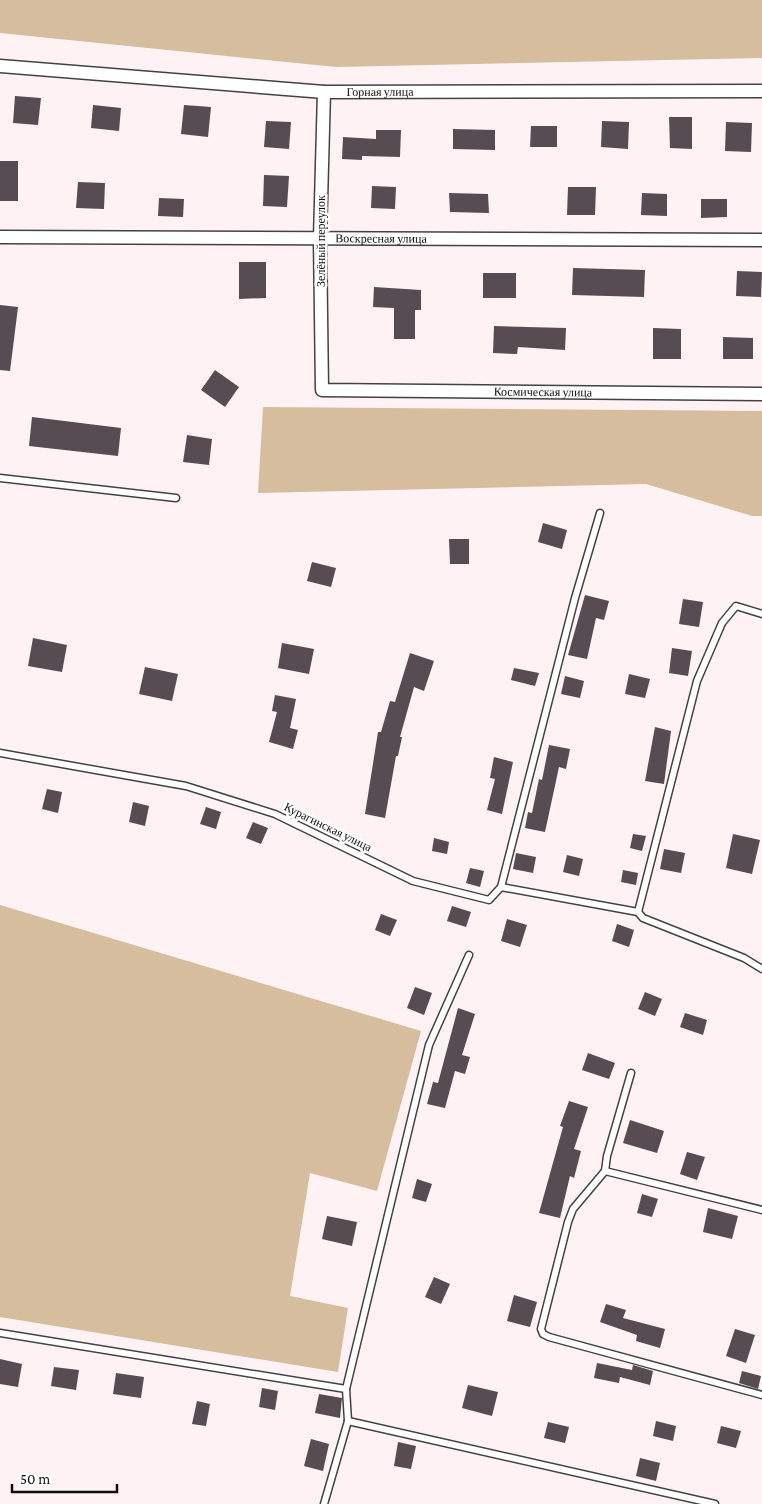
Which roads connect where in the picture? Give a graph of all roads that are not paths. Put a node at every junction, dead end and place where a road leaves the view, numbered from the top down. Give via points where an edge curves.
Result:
1 (0, 66) edge
2 (762, 91) edge
3 (324, 92) junction
4 (0, 238) edge
5 (320, 238) junction
6 (762, 240) edge
7 (322, 390) joint
8 (762, 394) edge
9 (0, 478) edge
10 (176, 498) dead end
11 (600, 513) dead end
12 (762, 614) edge
13 (0, 753) edge
14 (501, 887) junction
15 (638, 912) junction
16 (469, 955) dead end
17 (762, 969) edge
18 (631, 1073) dead end
19 (605, 1171) junction
20 (762, 1210) edge
21 (0, 1333) edge
22 (346, 1389) junction
23 (762, 1395) edge
24 (348, 1421) junction
25 (324, 1504) edge
26 (715, 1504) edge

1 - 3 street, Горная улица
2 - 3 street, Горная улица
3 - 5 street, Зелёный переулок
4 - 5 street, Воскресная улица
5 - 6 street, Воскресная улица
5 - 7 street, Зелёный переулок
7 - 8 street, Космическая улица
9 - 10 lane
11 - 14 lane
12 - 15 lane via 736,606 722,623 697,680
13 - 14 lane, Курагинская улица via 186,786 275,814 413,881 489,900
14 - 15 lane
15 - 17 lane via 643,918 744,958
16 - 22 lane via 429,1045
18 - 19 lane
19 - 20 lane
19 - 23 lane via 573,1208 542,1334
21 - 22 lane
22 - 24 lane
24 - 25 lane
24 - 26 lane

